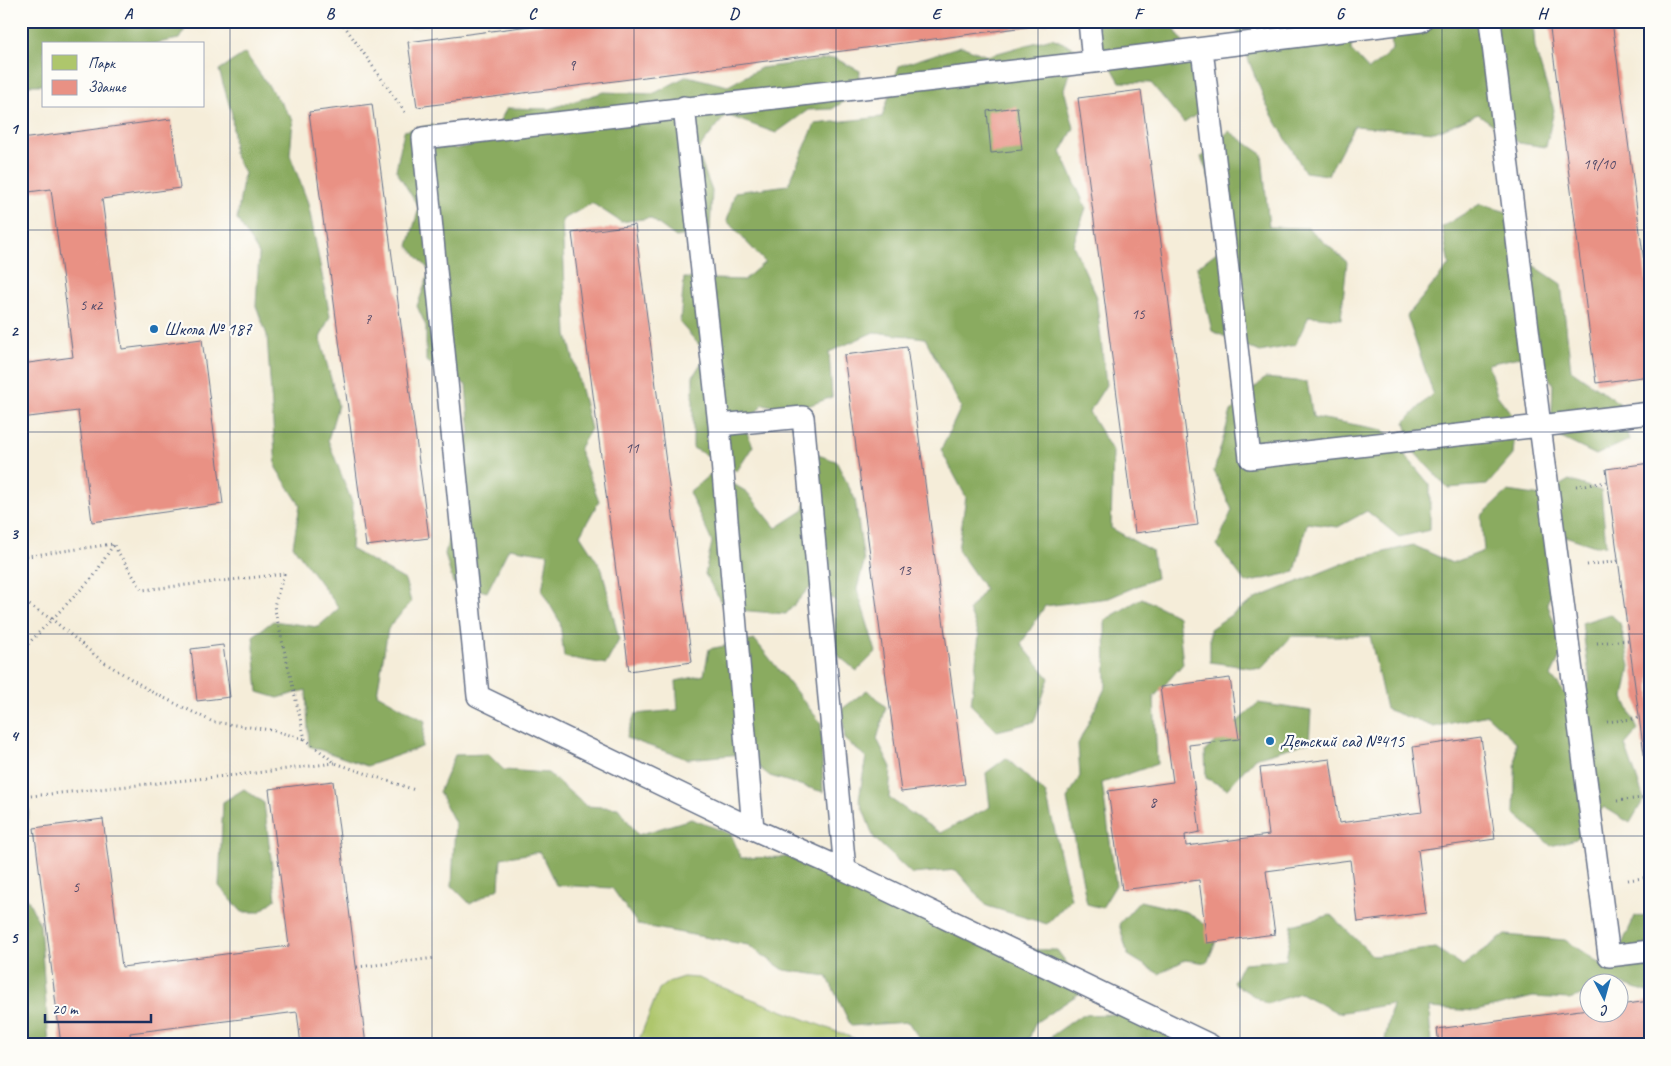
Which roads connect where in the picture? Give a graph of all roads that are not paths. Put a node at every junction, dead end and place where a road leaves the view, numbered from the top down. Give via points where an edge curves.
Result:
1 (1089, 21) edge
2 (1421, 21) edge
3 (1490, 21) edge
4 (1202, 49) junction
5 (1093, 62) junction
6 (684, 107) junction
7 (1650, 413) edge
8 (719, 425) junction
9 (1540, 426) junction
10 (753, 829) junction
11 (845, 870) junction
12 (1650, 951) edge
13 (1210, 1045) edge

1 - 5 lane
2 - 4 lane
3 - 9 lane
4 - 5 lane
4 - 9 lane via 1250,458
5 - 6 lane
6 - 8 lane
6 - 10 lane via 423,138 478,696
7 - 9 lane
8 - 10 lane
8 - 11 lane via 803,416
9 - 12 lane via 1609,956
10 - 11 lane
11 - 13 lane

